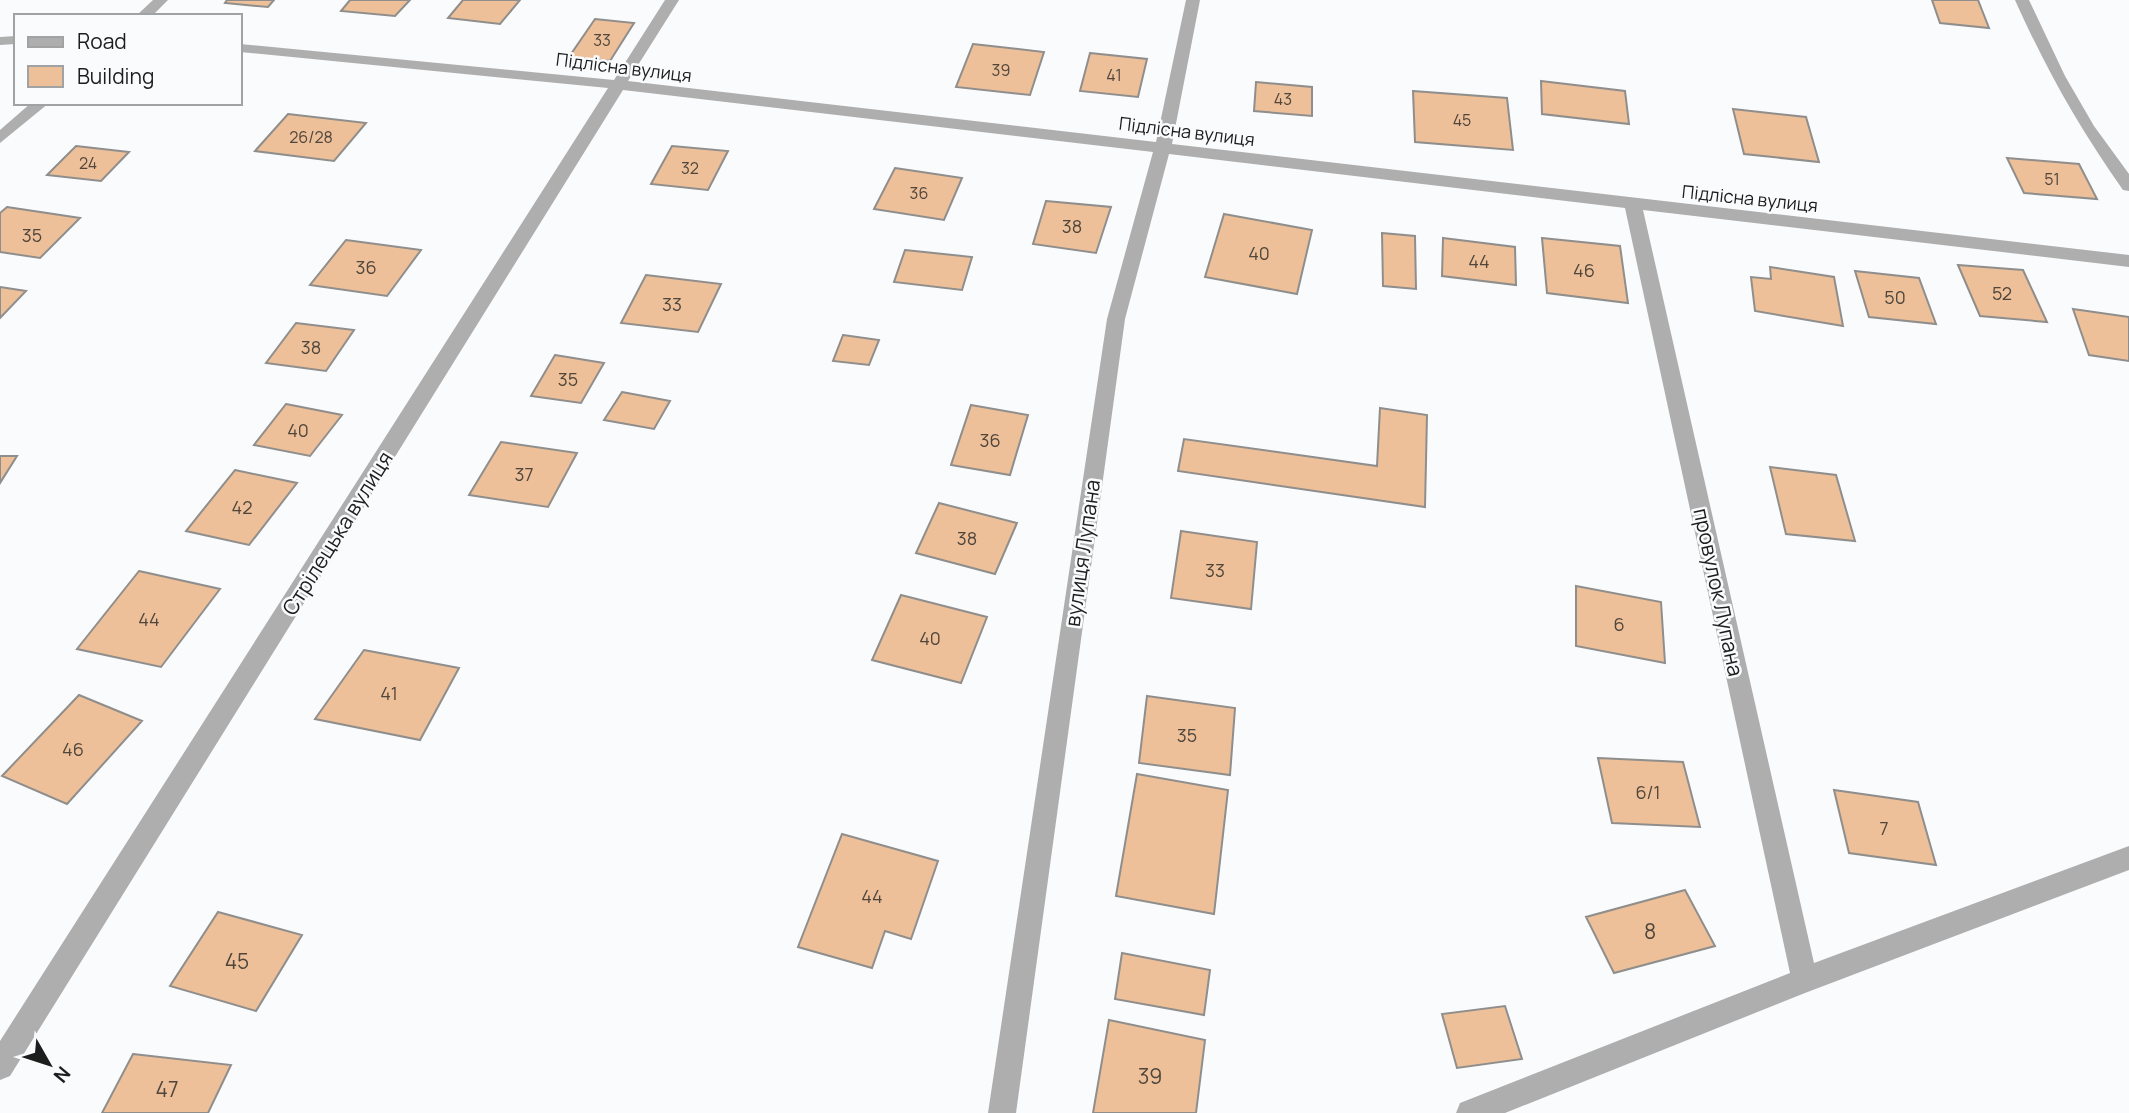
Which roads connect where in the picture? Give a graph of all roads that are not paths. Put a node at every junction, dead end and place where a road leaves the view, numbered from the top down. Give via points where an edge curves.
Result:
1 (160, 0) edge
2 (672, 0) edge
3 (1193, 0) edge
4 (2022, 0) edge
5 (145, 14) edge
6 (242, 48) edge
7 (620, 85) junction
8 (39, 105) edge
9 (0, 138) edge
10 (1163, 147) junction
11 (2129, 186) edge
12 (1633, 204) junction
13 (2129, 261) edge
14 (2129, 858) edge
15 (1805, 980) junction
16 (12, 1032) edge
17 (0, 1066) edge
18 (1002, 1113) edge
19 (1470, 1113) edge

1 - 5 street
2 - 7 street, Стрілецька вулиця
3 - 10 street, вулиця Лупана
4 - 11 street via 2057,76
6 - 7 street, Підлісна вулиця
7 - 10 street, Підлісна вулиця
7 - 16 street, Стрілецька вулиця
8 - 9 street
10 - 12 street, Підлісна вулиця
10 - 18 street, вулиця Лупана via 1116,319
12 - 13 street, Підлісна вулиця
12 - 15 street, провулок Лупана
14 - 15 street
15 - 19 street
16 - 17 street, Стрілецька вулиця

